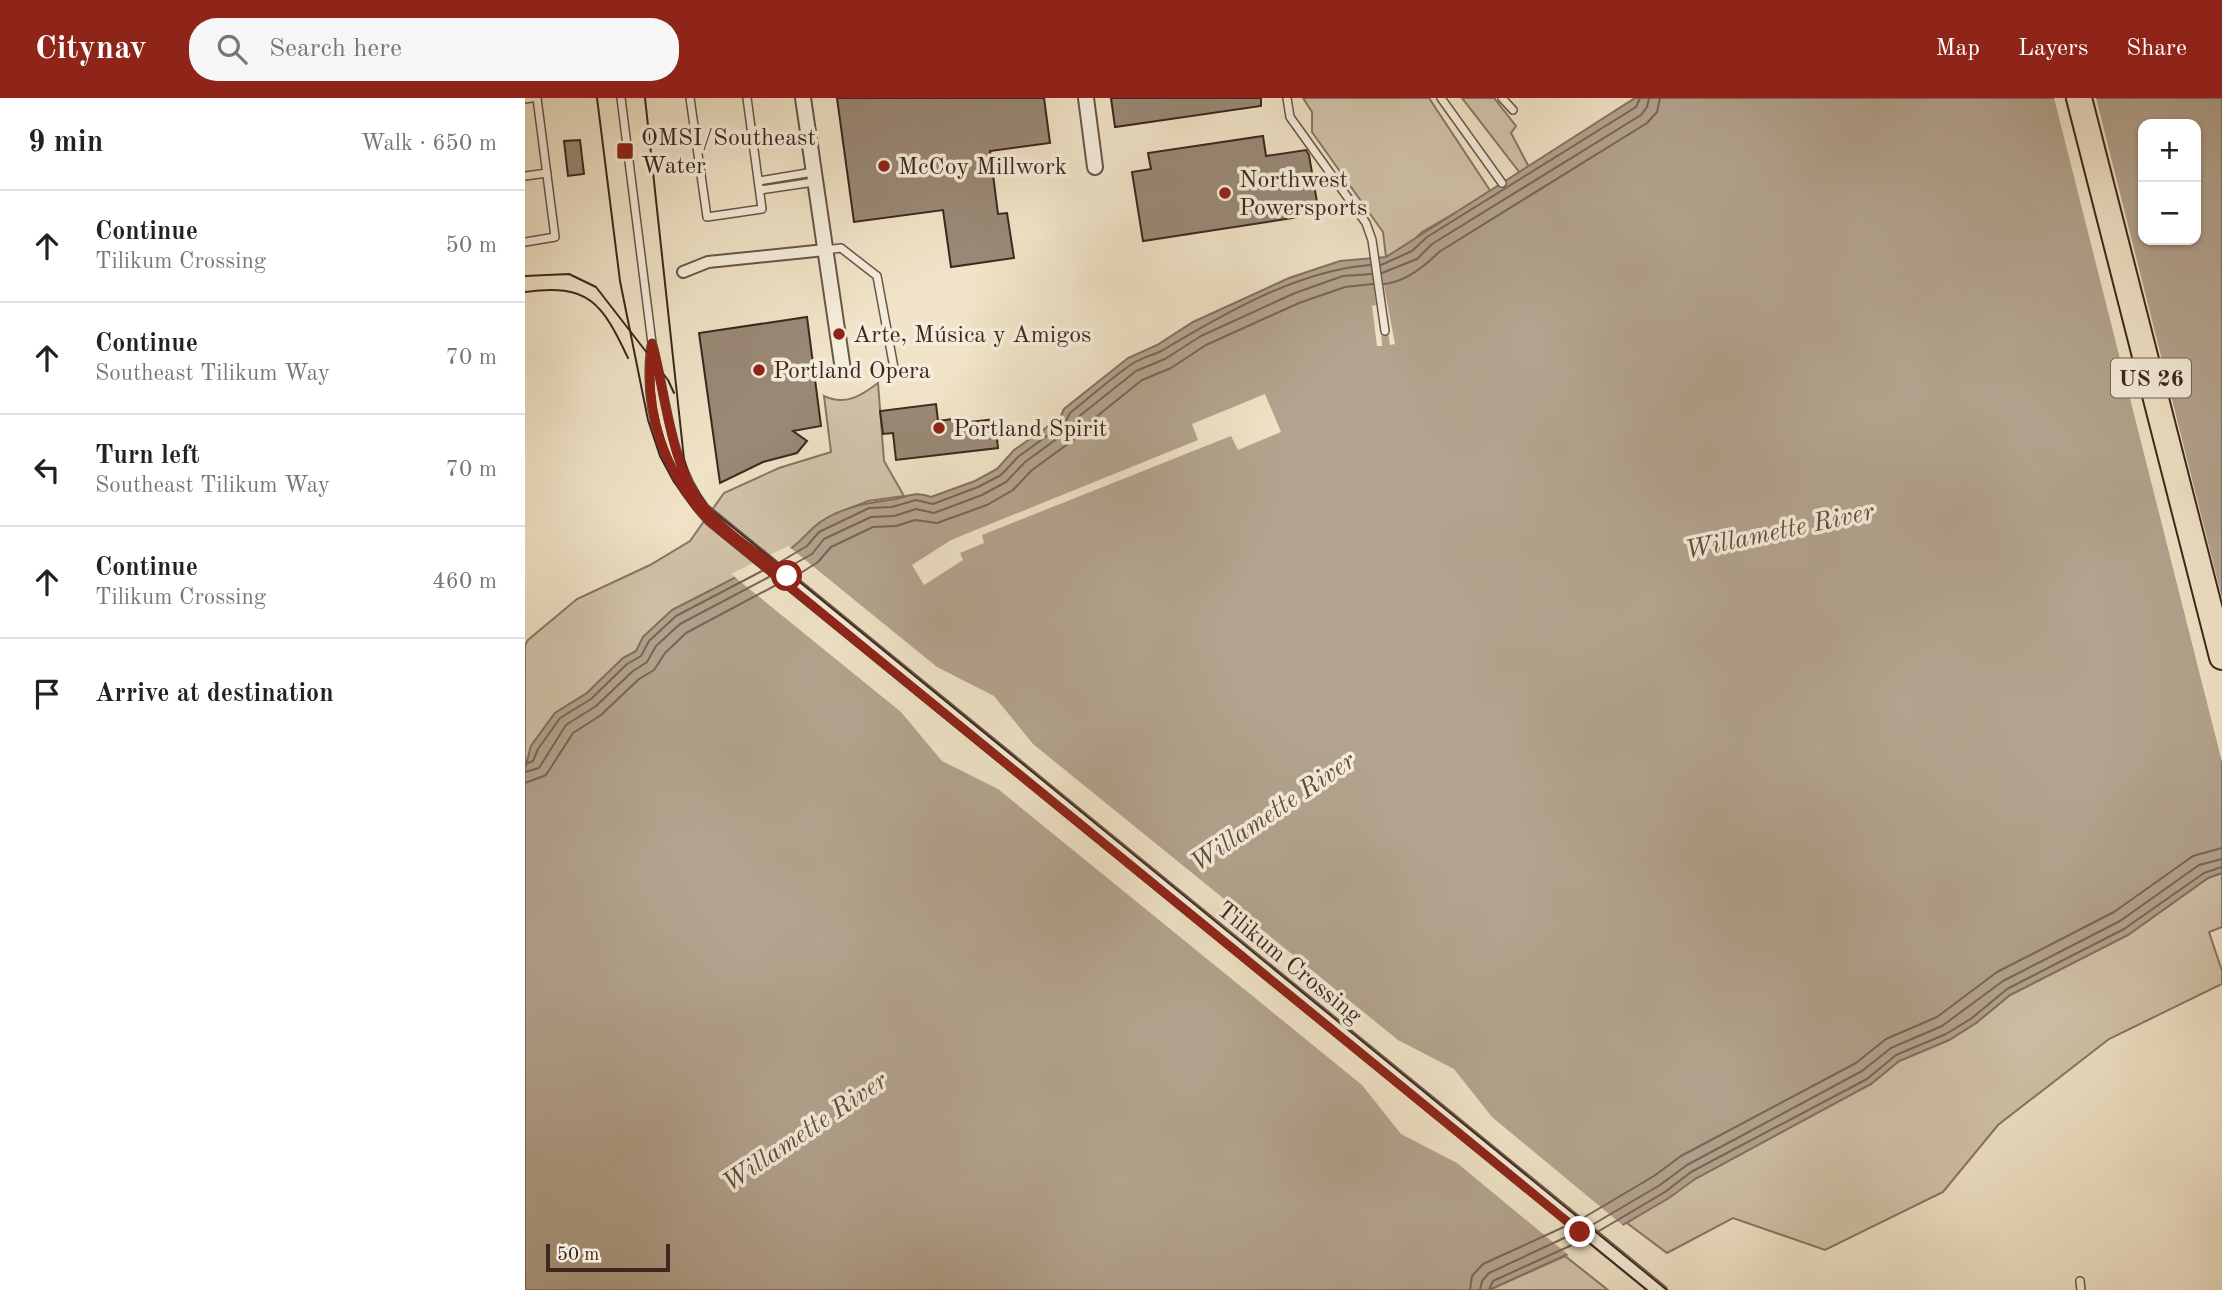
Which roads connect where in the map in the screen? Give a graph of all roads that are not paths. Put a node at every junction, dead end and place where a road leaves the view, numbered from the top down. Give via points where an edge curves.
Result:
1 (534, 98) edge
2 (621, 98) edge
3 (690, 98) edge
4 (747, 98) edge
5 (803, 98) edge
6 (1086, 98) edge
7 (1287, 98) edge
8 (1441, 98) edge
9 (1502, 98) edge
10 (2079, 98) edge
11 (525, 99) edge
12 (1513, 110) dead end
13 (1095, 167) dead end
14 (547, 173) junction
15 (525, 176) edge
16 (813, 177) junction
17 (758, 181) junction
18 (1502, 183) dead end
19 (760, 190) junction
20 (525, 242) edge
21 (825, 250) junction
22 (683, 272) dead end
23 (1385, 331) dead end
24 (652, 343) junction
25 (894, 368) dead end
26 (843, 370) dead end
27 (697, 504) junction
28 (2222, 657) edge
29 (2080, 1281) dead end
30 (1653, 1290) edge
31 (1664, 1290) edge
32 (2081, 1290) edge

1 - 11 lane
1 - 14 lane
2 - 24 lane
3 - 19 lane via 707,217 762,209
4 - 17 lane
5 - 16 street
6 - 13 street
7 - 23 lane via 1290,117 1366,223
8 - 18 lane
9 - 12 lane
10 - 28 highway, US 26
14 - 15 lane
14 - 20 lane via 555,237
16 - 17 lane
16 - 19 lane
16 - 21 street
17 - 19 lane
21 - 22 street via 708,262
21 - 25 lane via 841,248 877,276
21 - 26 street
24 - 27 lane via 675,448
24 - 27 lane via 648,378 657,435 677,481
27 - 30 lane, Tilikum Crossing via 781,581
27 - 31 lane, Tilikum Crossing
29 - 32 lane

